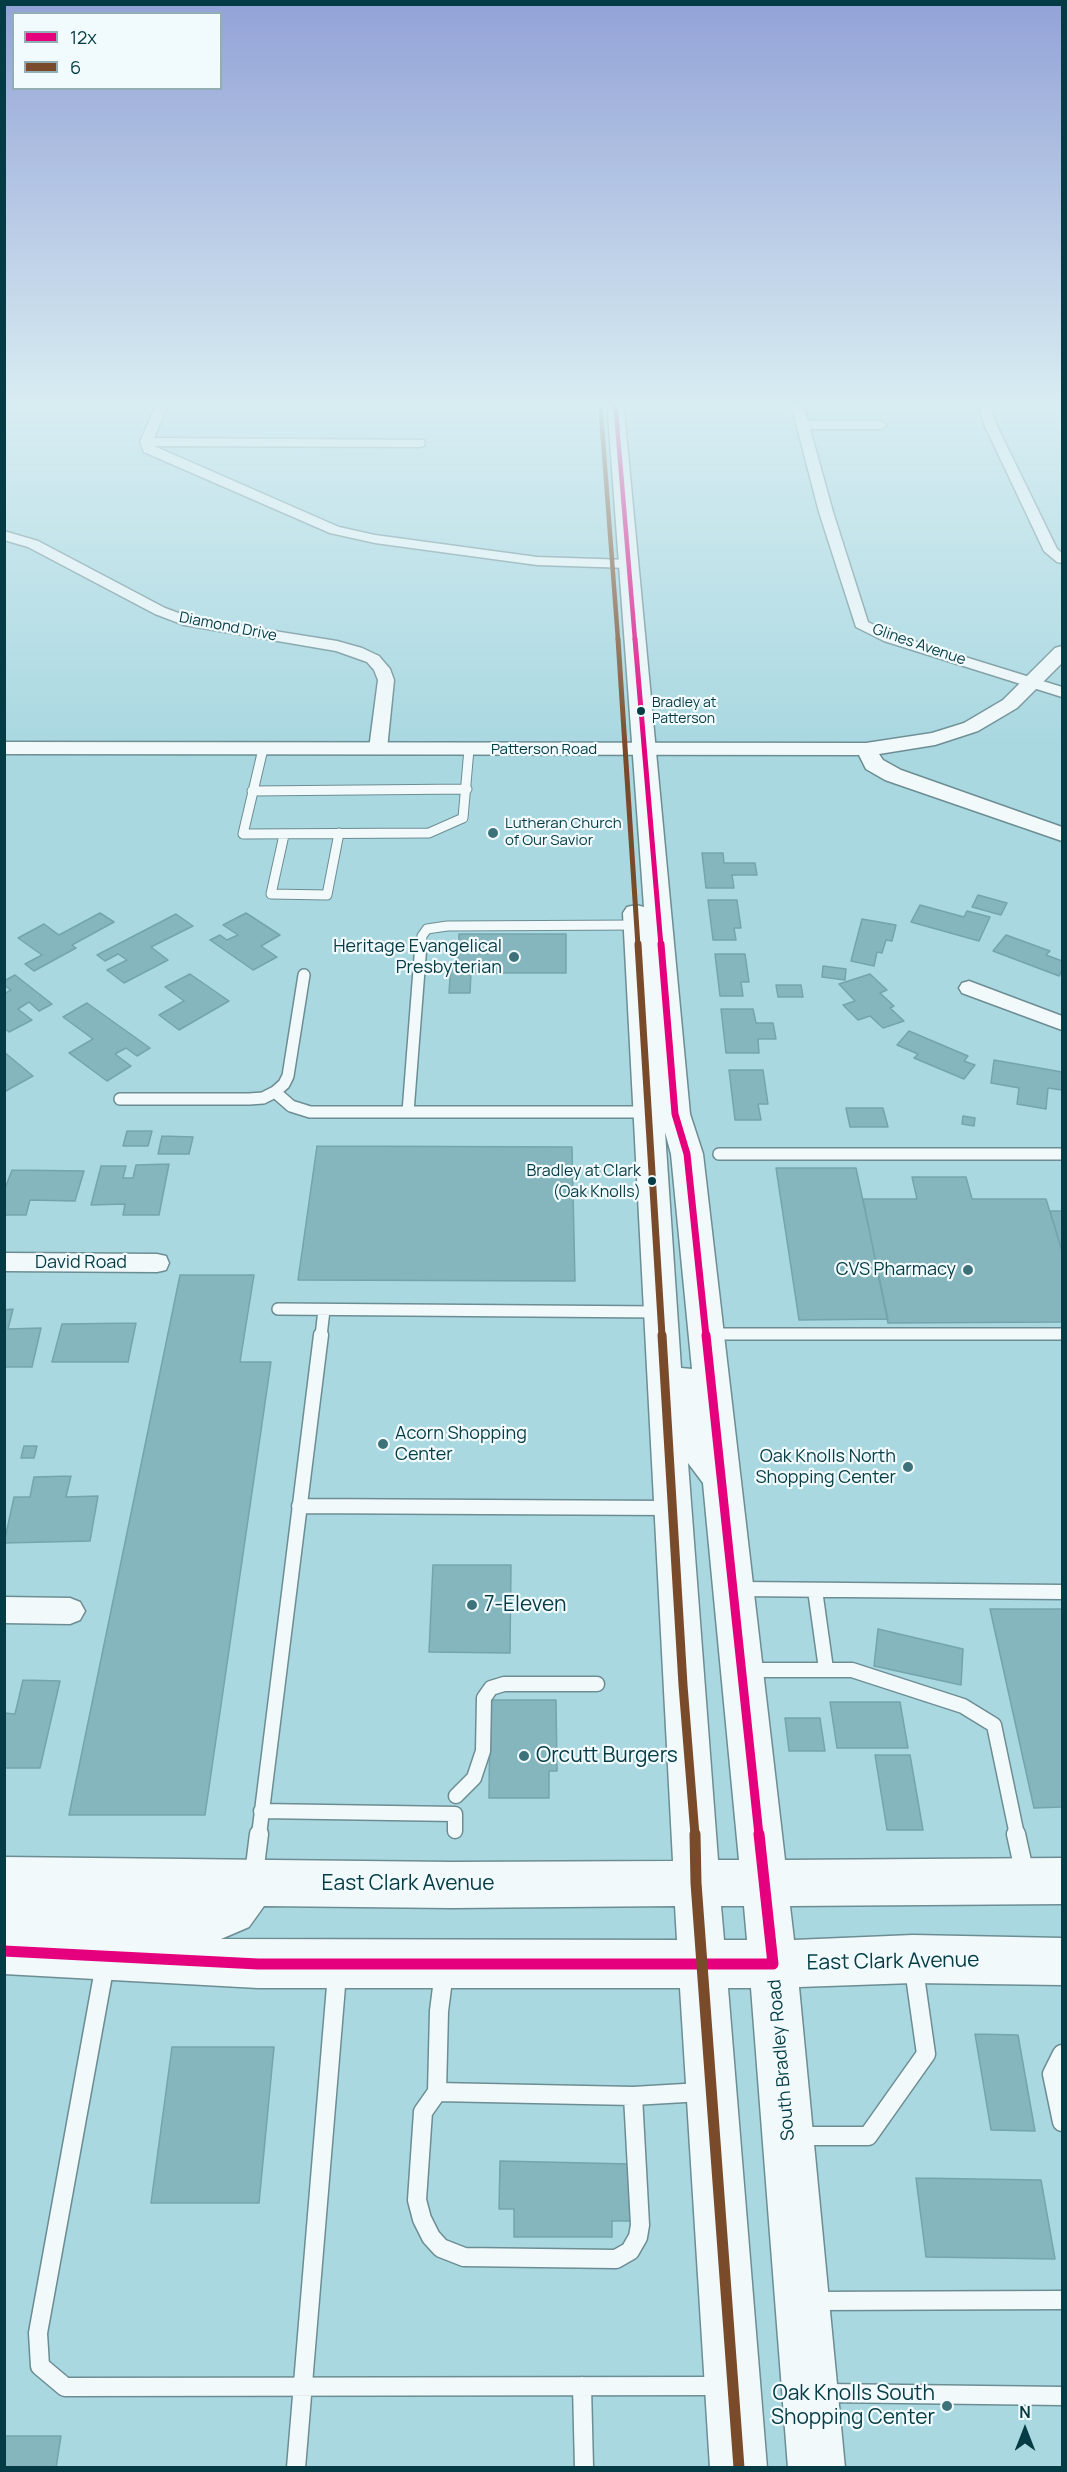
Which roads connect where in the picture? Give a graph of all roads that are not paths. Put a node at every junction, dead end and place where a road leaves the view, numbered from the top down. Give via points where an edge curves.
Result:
1 (301, 515) edge
2 (615, 515) edge
3 (619, 515) edge
4 (827, 515) edge
5 (1035, 515) edge
6 (4, 535) edge
7 (1062, 559) edge
8 (621, 564) junction
9 (1062, 652) edge
10 (1033, 683) junction
11 (1062, 692) edge
12 (4, 748) edge
13 (262, 749) junction
14 (378, 749) junction
15 (469, 749) junction
16 (866, 749) junction
17 (636, 750) junction
18 (467, 789) junction
19 (252, 791) junction
20 (339, 833) junction
21 (1062, 834) edge
22 (284, 835) junction
23 (637, 925) junction
24 (304, 975) dead end
25 (969, 988) dead end
26 (1062, 1023) edge
27 (275, 1092) junction
28 (120, 1099) dead end
29 (408, 1112) junction
30 (661, 1113) junction
31 (719, 1154) dead end
32 (1062, 1154) edge
33 (690, 1178) junction
34 (4, 1263) edge
35 (157, 1263) dead end
36 (278, 1309) dead end
37 (324, 1310) junction
38 (661, 1312) junction
39 (706, 1334) junction
40 (1062, 1334) edge
41 (722, 1480) junction
42 (299, 1506) junction
43 (673, 1508) junction
44 (733, 1589) junction
45 (815, 1590) junction
46 (1062, 1592) edge
47 (4, 1610) edge
48 (70, 1611) dead end
49 (826, 1669) junction
50 (742, 1670) junction
51 (597, 1684) dead end
52 (456, 1797) dead end
53 (261, 1810) junction
54 (455, 1831) dead end
55 (4, 1880) edge
56 (1045, 1882) edge
57 (253, 1883) junction
58 (696, 1883) junction
59 (764, 1884) junction
60 (4, 1923) edge
61 (4, 1951) edge
62 (107, 1957) junction
63 (913, 1959) junction
64 (1062, 1961) edge
65 (338, 1964) junction
66 (446, 1964) junction
67 (702, 1964) junction
68 (773, 1964) junction
69 (1062, 2054) edge
70 (438, 2092) junction
71 (712, 2092) junction
72 (633, 2096) junction
73 (1062, 2122) edge
74 (788, 2137) junction
75 (1062, 2300) edge
76 (803, 2301) junction
77 (304, 2386) junction
78 (582, 2386) junction
79 (733, 2386) junction
80 (811, 2393) junction
81 (1062, 2396) edge
82 (296, 2468) edge
83 (584, 2468) edge
84 (739, 2468) edge
85 (817, 2468) edge

1 - 8 street via 335,530 375,539 537,561
2 - 8 main road, South Bradley Road
3 - 8 main road, South Bradley Road
4 - 10 street, Glines Avenue via 861,624 889,638
5 - 7 street via 1052,551
6 - 14 street, Diamond Drive via 33,544 160,611 189,622 336,646 373,660 386,680
8 - 17 main road, South Bradley Road
9 - 10 street, Patterson Road
10 - 11 street, Glines Avenue
10 - 16 street, Patterson Road via 1010,704 971,727 935,739
12 - 13 street, Patterson Road
13 - 14 street, Patterson Road
13 - 19 lane
14 - 15 street, Patterson Road
15 - 17 street, Patterson Road
15 - 18 lane
16 - 17 street, Patterson Road
16 - 21 street via 874,764 893,775
17 - 23 main road, South Bradley Road
17 - 30 main road, South Bradley Road
18 - 19 lane
18 - 20 lane via 464,818 429,833
19 - 22 lane via 243,834
20 - 22 lane
20 - 22 lane via 327,895 271,894
23 - 29 lane via 427,929 422,936
23 - 30 main road, South Bradley Road
24 - 27 lane via 288,1076
25 - 26 street
27 - 28 lane via 249,1099
27 - 29 lane via 291,1106 310,1112
29 - 30 lane
30 - 33 main road, South Bradley Road via 687,1154
30 - 38 main road, South Bradley Road
31 - 32 lane
33 - 38 main road via 673,1208 680,1285 671,1305
33 - 39 main road, South Bradley Road
34 - 35 street, David Road
36 - 37 lane
37 - 38 lane
37 - 42 lane
38 - 41 main road via 669,1317 682,1341 692,1439
38 - 43 main road, South Bradley Road
39 - 40 lane
39 - 41 main road, South Bradley Road
41 - 44 main road, South Bradley Road
42 - 43 lane
42 - 53 lane
43 - 58 main road, South Bradley Road
44 - 45 lane
44 - 50 main road, South Bradley Road
45 - 46 lane
45 - 49 lane
47 - 48 street
49 - 50 lane
49 - 56 lane via 852,1670 963,1706 994,1725
50 - 59 main road, South Bradley Road
51 - 52 lane via 504,1684 491,1688 484,1698 483,1751 474,1778
53 - 54 lane via 455,1814
53 - 57 lane
55 - 57 main road, East Clark Avenue
56 - 59 main road, East Clark Avenue
57 - 58 main road, East Clark Avenue
57 - 60 main road via 233,1911 208,1920
58 - 59 main road, East Clark Avenue
58 - 67 main road, South Bradley Road
59 - 68 main road, South Bradley Road
61 - 62 main road, East Clark Avenue
62 - 65 main road, East Clark Avenue
62 - 77 lane via 38,2333 40,2366 65,2387
63 - 64 main road, East Clark Avenue
63 - 68 main road, East Clark Avenue
63 - 74 lane via 926,2054 868,2136
65 - 66 main road, East Clark Avenue
65 - 77 lane
66 - 67 main road, East Clark Avenue
66 - 70 lane via 440,2011
67 - 68 main road, East Clark Avenue
67 - 71 main road, South Bradley Road
68 - 74 main road, South Bradley Road
69 - 73 lane via 1052,2074
70 - 72 lane
70 - 72 lane via 423,2112 417,2200 431,2236 441,2248 464,2258 616,2259 630,2251 640,2225
71 - 72 lane
71 - 79 main road, South Bradley Road
74 - 76 main road, South Bradley Road
75 - 76 lane
76 - 80 main road, South Bradley Road
77 - 78 lane
77 - 82 lane
78 - 79 lane
78 - 83 lane
79 - 84 main road, South Bradley Road
80 - 81 lane
80 - 85 main road, South Bradley Road

